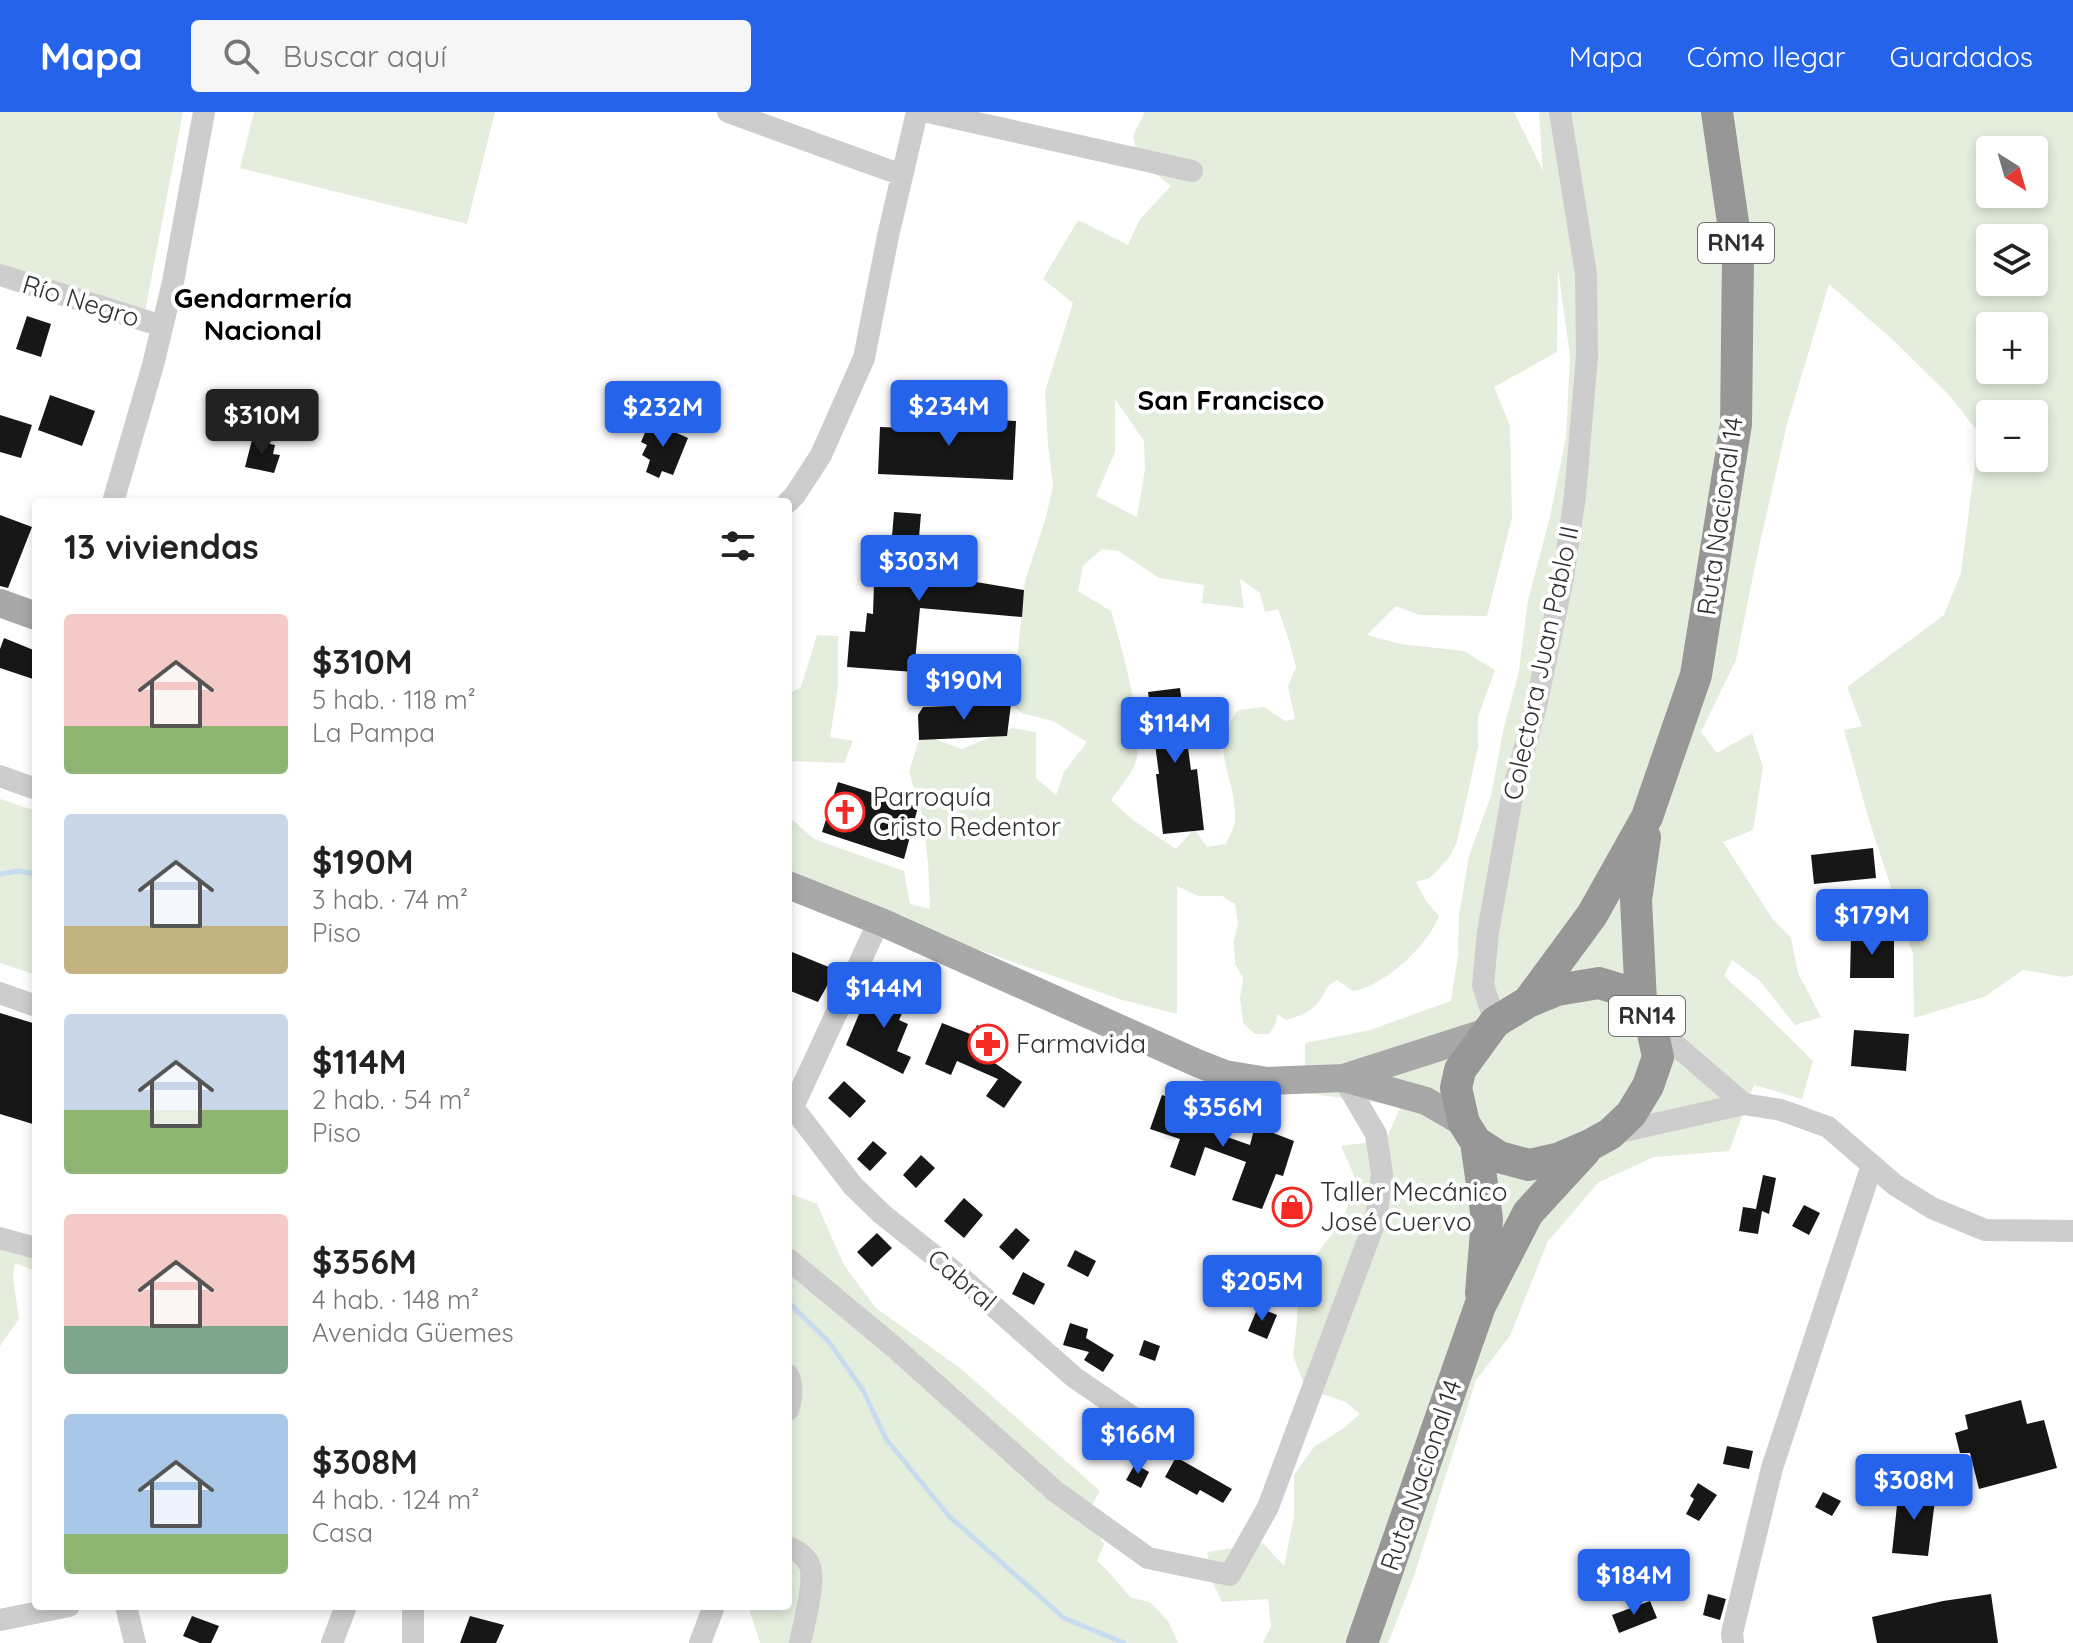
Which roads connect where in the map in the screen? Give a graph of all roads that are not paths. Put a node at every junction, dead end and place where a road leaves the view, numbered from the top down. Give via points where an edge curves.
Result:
1 (204, 112) edge
2 (728, 112) edge
3 (917, 112) edge
4 (928, 112) edge
5 (1560, 112) edge
6 (1717, 112) edge
7 (1192, 171) dead end
8 (902, 175) junction
9 (0, 275) edge
10 (162, 326) junction
11 (114, 498) edge
12 (792, 498) edge
13 (0, 603) edge
14 (32, 615) edge
15 (0, 776) edge
16 (32, 788) edge
17 (1647, 817) junction
18 (792, 887) edge
19 (879, 921) junction
20 (0, 993) edge
21 (1528, 1002) junction
22 (32, 1005) edge
23 (1646, 1012) junction
24 (1491, 1027) junction
25 (1343, 1078) junction
26 (792, 1100) edge
27 (1744, 1104) junction
28 (792, 1107) edge
29 (1470, 1132) junction
30 (1600, 1140) junction
31 (1872, 1165) junction
32 (2073, 1231) edge
33 (0, 1238) edge
34 (32, 1247) edge
35 (792, 1262) edge
36 (1480, 1306) junction
37 (1159, 1435) dead end
38 (792, 1549) edge
39 (49, 1610) edge
40 (127, 1610) edge
41 (344, 1610) edge
42 (413, 1610) edge
43 (712, 1610) edge
44 (0, 1620) edge
45 (135, 1643) edge
46 (332, 1643) edge
47 (413, 1643) edge
48 (700, 1643) edge
49 (800, 1643) edge
50 (1362, 1643) edge
51 (1733, 1643) edge

1 - 10 street
2 - 8 street
3 - 8 street
4 - 7 street
5 - 24 street, Colectora Juan Pablo II via 1586,274 1587,356 1563,578 1513,791 1488,932 1483,985
6 - 17 highway, Ruta Nacional 14 / RN14 via 1738,257 1736,424 1696,675
8 - 12 street via 864,358 821,455
9 - 10 street, Río Negro
10 - 11 street
13 - 14 main road
15 - 16 street
17 - 21 highway, Ruta Nacional 14 / RN14 via 1592,915
17 - 23 highway, Ruta Nacional 14 / RN14 via 1636,900
18 - 19 main road
19 - 25 main road via 1225,1074 1267,1081
19 - 26 street
20 - 22 street
21 - 23 highway, RN14 via 1557,990 1599,983 1622,990
21 - 24 highway, RN14
23 - 27 street
23 - 30 highway, RN14 via 1658,1057 1648,1086 1631,1114
24 - 25 main road
24 - 29 highway, RN14 via 1460,1070 1456,1088
25 - 29 main road via 1426,1101
25 - 35 street via 1376,1134 1382,1174 1376,1219 1268,1507 1230,1575 1148,1558 1056,1492
27 - 30 street
27 - 31 street via 1828,1127
28 - 37 street, Cabral via 853,1186 882,1214 1075,1378
29 - 30 highway, RN14 via 1499,1157 1529,1165
29 - 36 highway, Ruta Nacional 14 / RN14 via 1487,1219
30 - 36 highway, Ruta Nacional 14 / RN14 via 1528,1213
31 - 32 street via 1932,1208 1985,1230
31 - 51 street via 1772,1468
33 - 34 street
36 - 50 highway, Ruta Nacional 14 / RN14
38 - 49 street via 810,1564
39 - 44 street
40 - 45 street
41 - 46 street
42 - 47 street
43 - 48 street

